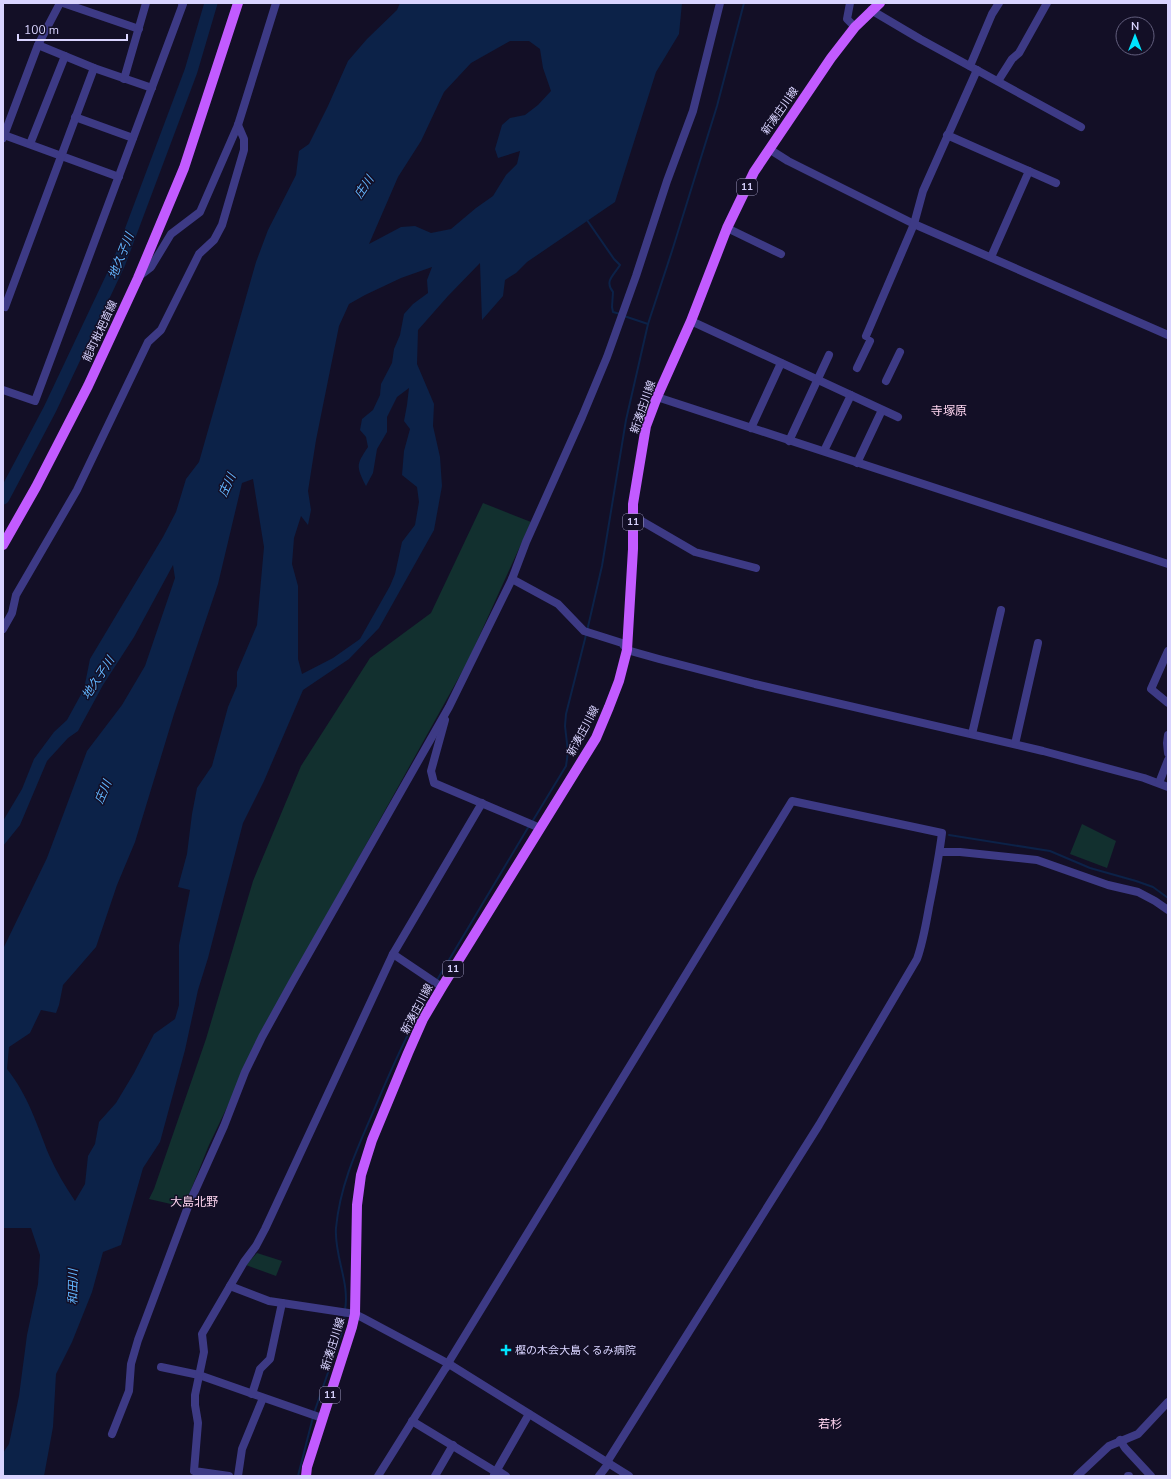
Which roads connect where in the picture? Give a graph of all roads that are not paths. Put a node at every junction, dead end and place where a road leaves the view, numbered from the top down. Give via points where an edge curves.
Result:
1 (60, 3) edge
2 (63, 3) edge
3 (146, 3) edge
4 (182, 3) edge
5 (238, 3) edge
6 (276, 3) edge
7 (720, 3) edge
8 (850, 3) edge
9 (880, 3) edge
10 (999, 3) edge
11 (1047, 3) edge
12 (871, 10) junction
13 (855, 27) junction
14 (139, 29) junction
15 (38, 45) junction
16 (64, 56) junction
17 (94, 68) junction
18 (973, 68) junction
19 (124, 79) junction
20 (998, 82) junction
21 (152, 88) junction
22 (75, 117) junction
23 (238, 125) junction
24 (1081, 127) dead end
25 (947, 135) junction
26 (4, 136) edge
27 (133, 138) junction
28 (30, 144) junction
29 (769, 149) junction
30 (62, 156) junction
31 (1029, 171) junction
32 (119, 177) junction
33 (1056, 183) dead end
34 (914, 224) junction
35 (727, 228) junction
36 (781, 254) dead end
37 (991, 257) junction
38 (138, 278) junction
39 (4, 308) edge
40 (691, 321) junction
41 (1168, 335) edge
42 (900, 352) dead end
43 (829, 355) dead end
44 (781, 363) junction
45 (857, 368) dead end
46 (817, 380) junction
47 (886, 381) dead end
48 (3, 390) edge
49 (851, 395) junction
50 (657, 397) junction
51 (882, 410) junction
52 (898, 417) dead end
53 (751, 428) junction
54 (788, 441) junction
55 (824, 451) junction
56 (857, 463) junction
57 (633, 516) junction
58 (3, 546) edge
59 (1168, 564) edge
60 (756, 568) dead end
61 (512, 579) junction
62 (1001, 610) dead end
63 (3, 629) edge
64 (1038, 643) dead end
65 (627, 650) junction
66 (1168, 651) edge
67 (1168, 704) edge
68 (449, 707) junction
69 (972, 734) junction
70 (1168, 735) edge
71 (1015, 744) junction
72 (1168, 753) edge
73 (1168, 760) edge
74 (1159, 783) junction
75 (1168, 787) edge
76 (482, 803) junction
77 (540, 828) junction
78 (940, 852) junction
79 (1168, 910) edge
80 (393, 954) junction
81 (442, 987) junction
82 (230, 1286) junction
83 (282, 1303) junction
84 (355, 1314) junction
85 (448, 1364) junction
86 (161, 1367) dead end
87 (199, 1375) junction
88 (252, 1394) junction
89 (263, 1398) junction
90 (1168, 1402) edge
91 (529, 1414) junction
92 (322, 1418) junction
93 (412, 1421) junction
94 (112, 1434) dead end
95 (1120, 1440) junction
96 (453, 1445) junction
97 (608, 1463) junction
98 (495, 1473) edge
99 (229, 1476) edge
100 (238, 1476) edge
101 (306, 1476) edge
102 (378, 1476) edge
103 (435, 1476) edge
104 (506, 1476) edge
105 (599, 1476) edge
106 (629, 1476) edge
107 (1077, 1476) edge
108 (1151, 1476) edge

1 - 15 street
2 - 14 street
3 - 14 street
4 - 21 street
5 - 38 main road, 能町枇杷首線 via 184,168
6 - 23 street
7 - 61 street via 693,111 667,180 634,283 585,411
8 - 13 street via 847,19
9 - 12 main road, 新湊庄川線 / 11
10 - 18 street via 992,14
11 - 20 street via 1019,53 1012,59
12 - 13 main road, 新湊庄川線 / 11
12 - 18 street
13 - 29 main road, 新湊庄川線 / 11
14 - 19 street
15 - 16 street
15 - 26 street
16 - 17 street
16 - 28 street
17 - 19 street
17 - 22 street
18 - 20 street
18 - 25 street
19 - 21 street
20 - 24 street
21 - 27 street
22 - 27 street
22 - 30 street
23 - 38 street via 200,212 171,234 151,267
23 - 63 street via 244,139 244,150 222,225 214,240 199,254 161,330 148,342 77,490 16,595 12,613
25 - 31 street
25 - 34 street via 923,191
26 - 28 street
27 - 32 street
28 - 30 street
29 - 34 street
29 - 35 main road, 新湊庄川線 / 11 via 754,172
30 - 32 street
30 - 39 street
31 - 33 street
31 - 37 street
32 - 48 street via 35,401
34 - 37 street
34 - 45 street
35 - 36 street
35 - 40 main road, 新湊庄川線 / 11
37 - 41 street
38 - 58 main road, 能町枇杷首線 via 88,386
40 - 44 street
40 - 50 main road, 新湊庄川線 / 11
42 - 47 street
43 - 46 street
44 - 46 street
44 - 53 street
46 - 49 street
46 - 54 street
49 - 51 street
49 - 55 street
50 - 53 street
50 - 57 main road, 新湊庄川線 / 11 via 646,426
51 - 52 street
51 - 56 street
53 - 54 street
54 - 55 street
55 - 56 street
56 - 59 street
57 - 60 street via 695,552
57 - 65 main road, 新湊庄川線 / 11
61 - 65 street via 558,604 587,632 622,643
61 - 68 street
62 - 69 street
64 - 71 street
65 - 69 street via 755,684
65 - 77 main road, 新湊庄川線 / 11 via 610,707 596,738
66 - 67 street via 1151,689
68 - 76 street via 431,771 434,783
68 - 94 street via 293,981 245,1072 190,1204 138,1340 131,1364 128,1391
69 - 71 street
70 - 72 street
71 - 74 street
73 - 74 street
74 - 75 street
76 - 77 street
76 - 80 street
77 - 81 main road, 新湊庄川線 / 11
78 - 79 street via 1037,860 1108,885 1138,892
78 - 85 street via 942,833 792,801
78 - 97 street via 917,959 819,1125
80 - 81 street
80 - 82 street via 265,1229
81 - 84 main road, 新湊庄川線 / 11 via 423,1019 408,1053 361,1175 357,1205
82 - 83 street via 269,1301
82 - 87 street via 202,1334 204,1352
83 - 84 street
83 - 88 street via 270,1359 260,1369
84 - 85 street
84 - 92 main road, 新湊庄川線 / 11
85 - 91 street
85 - 93 street
86 - 87 street
87 - 88 street
87 - 99 street via 195,1395 198,1423 194,1471
88 - 89 street
89 - 92 street
89 - 100 street via 242,1449
90 - 95 street via 1138,1434
91 - 97 street
91 - 98 street
92 - 101 main road, 新湊庄川線 / 11
93 - 96 street
93 - 102 street
95 - 107 street via 1109,1446
95 - 108 street
96 - 98 street
96 - 103 street
97 - 105 street
97 - 106 street
98 - 104 street

